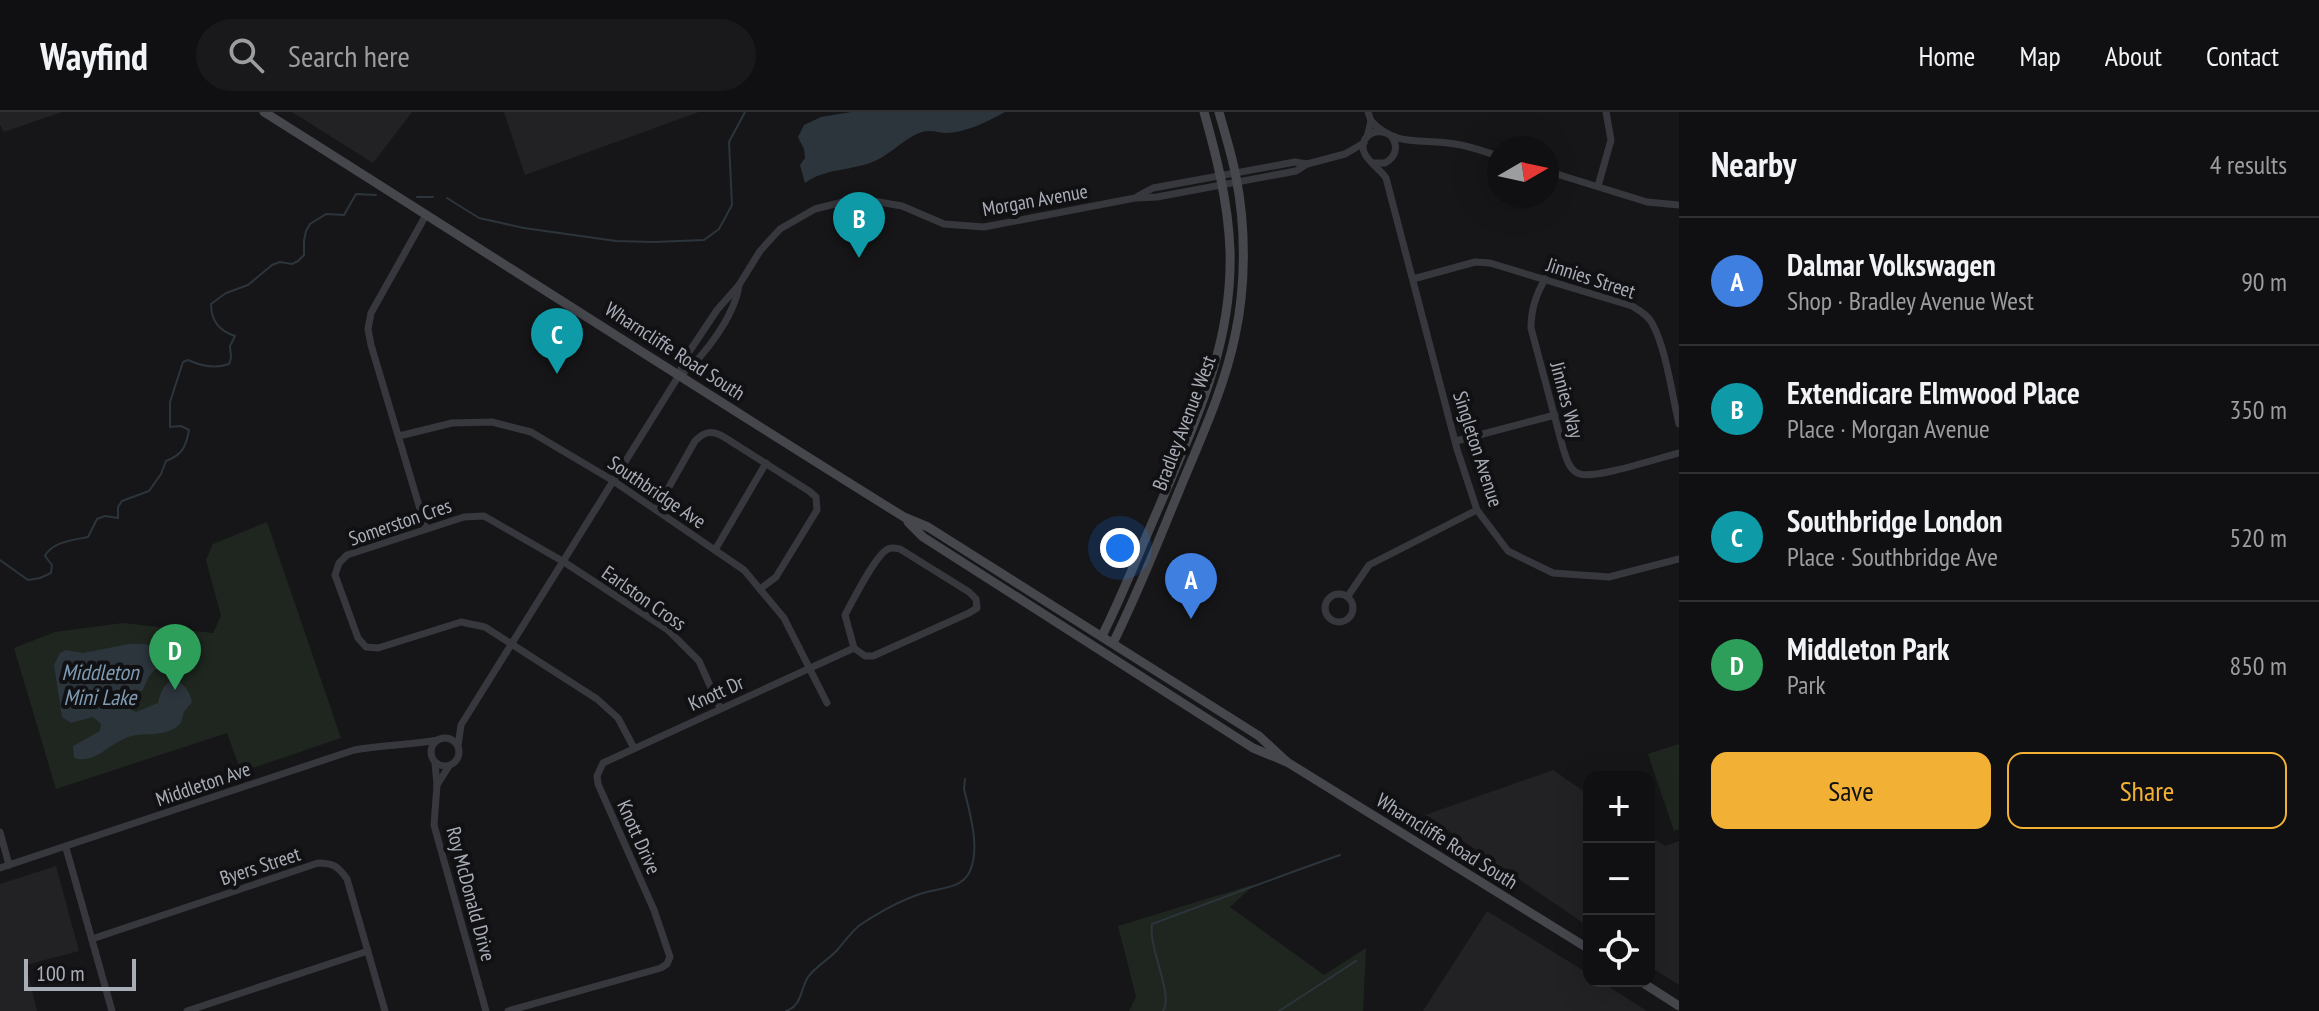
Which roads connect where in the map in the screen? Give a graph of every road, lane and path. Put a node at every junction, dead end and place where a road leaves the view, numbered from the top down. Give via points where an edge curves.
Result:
1 (264, 112) edge
2 (1204, 112) edge
3 (1219, 112) edge
4 (1368, 112) edge
5 (1610, 113) edge
6 (1371, 121) junction
7 (1387, 134) junction
8 (1365, 140) junction
9 (1411, 142) junction
10 (1487, 153) edge
11 (1345, 154) junction
12 (1393, 156) junction
13 (1370, 161) junction
14 (1559, 175) edge
15 (1236, 178) junction
16 (1386, 178) junction
17 (1222, 180) junction
18 (1598, 186) junction
19 (1679, 205) edge
20 (426, 215) junction
21 (1413, 279) junction
22 (1545, 279) junction
23 (739, 285) junction
24 (678, 377) junction
25 (1555, 415) junction
26 (1679, 424) edge
27 (399, 436) junction
28 (1456, 441) junction
29 (1679, 453) edge
30 (766, 463) junction
31 (612, 480) junction
32 (656, 510) junction
33 (1477, 510) junction
34 (904, 517) junction
35 (426, 529) junction
36 (715, 550) junction
37 (1679, 559) edge
38 (564, 562) junction
39 (760, 589) junction
40 (1348, 596) junction
41 (1102, 636) junction
42 (1113, 643) junction
43 (512, 646) junction
44 (854, 648) junction
45 (811, 668) junction
46 (827, 703) dead end
47 (720, 708) junction
48 (461, 725) junction
49 (440, 739) junction
50 (419, 743) junction
51 (458, 746) junction
52 (634, 748) junction
53 (433, 759) junction
54 (1287, 762) junction
55 (449, 766) junction
56 (437, 785) junction
57 (0, 832) edge
58 (1, 842) edge
59 (66, 848) junction
60 (4, 866) edge
61 (92, 939) junction
62 (1583, 945) edge
63 (368, 951) junction
64 (1649, 987) edge
65 (1679, 1006) edge
66 (112, 1011) edge
67 (187, 1011) edge
68 (385, 1011) edge
69 (486, 1011) edge
70 (508, 1011) edge

1 - 20 main road, Wharncliffe Road South
2 - 17 main road, Bradley Avenue West
3 - 15 main road, Bradley Avenue West
4 - 6 street
5 - 18 street via 1611,140
6 - 7 street
6 - 8 street
7 - 8 street via 1376,131
7 - 9 street
7 - 12 street via 1396,145
8 - 11 street, Morgan Avenue
8 - 13 street via 1363,151
9 - 10 street via 1456,144
9 - 12 street
11 - 13 street, Morgan Avenue
11 - 15 street, Morgan Avenue via 1296,171
12 - 13 street via 1385,163
12 - 16 street
13 - 16 street, Singleton Avenue
14 - 18 street
15 - 17 street, Morgan Avenue
15 - 42 main road, Bradley Avenue West via 1243,251 1235,335 1216,399
16 - 21 street, Singleton Avenue
17 - 23 street, Morgan Avenue via 1153,188 1135,198 976,227 944,224 882,202 833,203 780,229
17 - 41 main road, Bradley Avenue West via 1230,251 1221,345 1205,399
18 - 19 street via 1647,202
20 - 24 main road, Wharncliffe Road South
20 - 27 street via 378,297 368,329
21 - 22 street, Jinnies Street via 1475,262
21 - 28 street, Singleton Avenue
22 - 25 street, Jinnies Way via 1535,298 1531,328
22 - 26 street, Jinnies Street via 1632,306 1652,321
23 - 24 street, Morgan Avenue via 685,358
23 - 24 street, Morgan Avenue via 718,330
24 - 31 street
24 - 34 main road, Wharncliffe Road South
25 - 28 street
25 - 29 street, Jinnies Way via 1567,461 1581,475
27 - 31 street, Southbridge Ave via 452,423 492,422 531,432
27 - 35 street
28 - 33 street, Singleton Avenue
30 - 32 street via 716,433 703,434
30 - 36 street
30 - 39 street via 809,491 818,503 783,567
31 - 32 street, Southbridge Ave
31 - 38 street
32 - 36 street, Southbridge Ave
33 - 37 street, Singleton Avenue via 1508,551 1553,573 1609,577
33 - 40 street via 1369,565
34 - 41 main road, Wharncliffe Road South
34 - 54 main road, Wharncliffe Road South via 923,537 1114,660 1253,748
35 - 38 street, Somerston Cres via 484,516
35 - 43 street, Somerston Cres via 347,555 339,563 335,575 358,638 366,647 378,648 461,622 485,627
36 - 39 street, Southbridge Ave
38 - 43 street
38 - 47 street, Earlston Cross via 668,630 699,661
39 - 45 street, Southbridge Ave via 784,618
40 - 40 street via 1337,593 1328,599 1325,610 1331,619 1342,622 1351,616 1354,605
41 - 42 main road, Wharncliffe Road South
42 - 54 main road, Wharncliffe Road South via 1259,736
43 - 48 street
43 - 52 street via 597,699 618,718
44 - 44 street via 873,656 969,613 977,608 976,599 891,548 876,562 845,615
44 - 45 street, Knott Dr
45 - 46 street, Southbridge Ave
45 - 47 street, Knott Dr
47 - 52 street, Knott Dr
48 - 49 street
48 - 51 street
49 - 50 street, Middleton Ave
49 - 51 street
49 - 53 street via 432,746
50 - 53 street
50 - 59 street, Middleton Ave via 354,750
51 - 55 street via 459,756
52 - 70 street, Knott Drive via 603,763 598,784 654,910 670,957 667,964
53 - 55 street
53 - 56 street, Roy McDonald Drive
54 - 62 main road, Wharncliffe Road South
55 - 56 street
56 - 69 street, Roy McDonald Drive via 434,825
57 - 58 street
58 - 60 street
59 - 60 street, Middleton Ave
59 - 61 street
61 - 63 street, Byers Street via 318,863 332,863 347,879
61 - 66 street
63 - 67 street
63 - 68 street, Byers Street
64 - 65 main road

